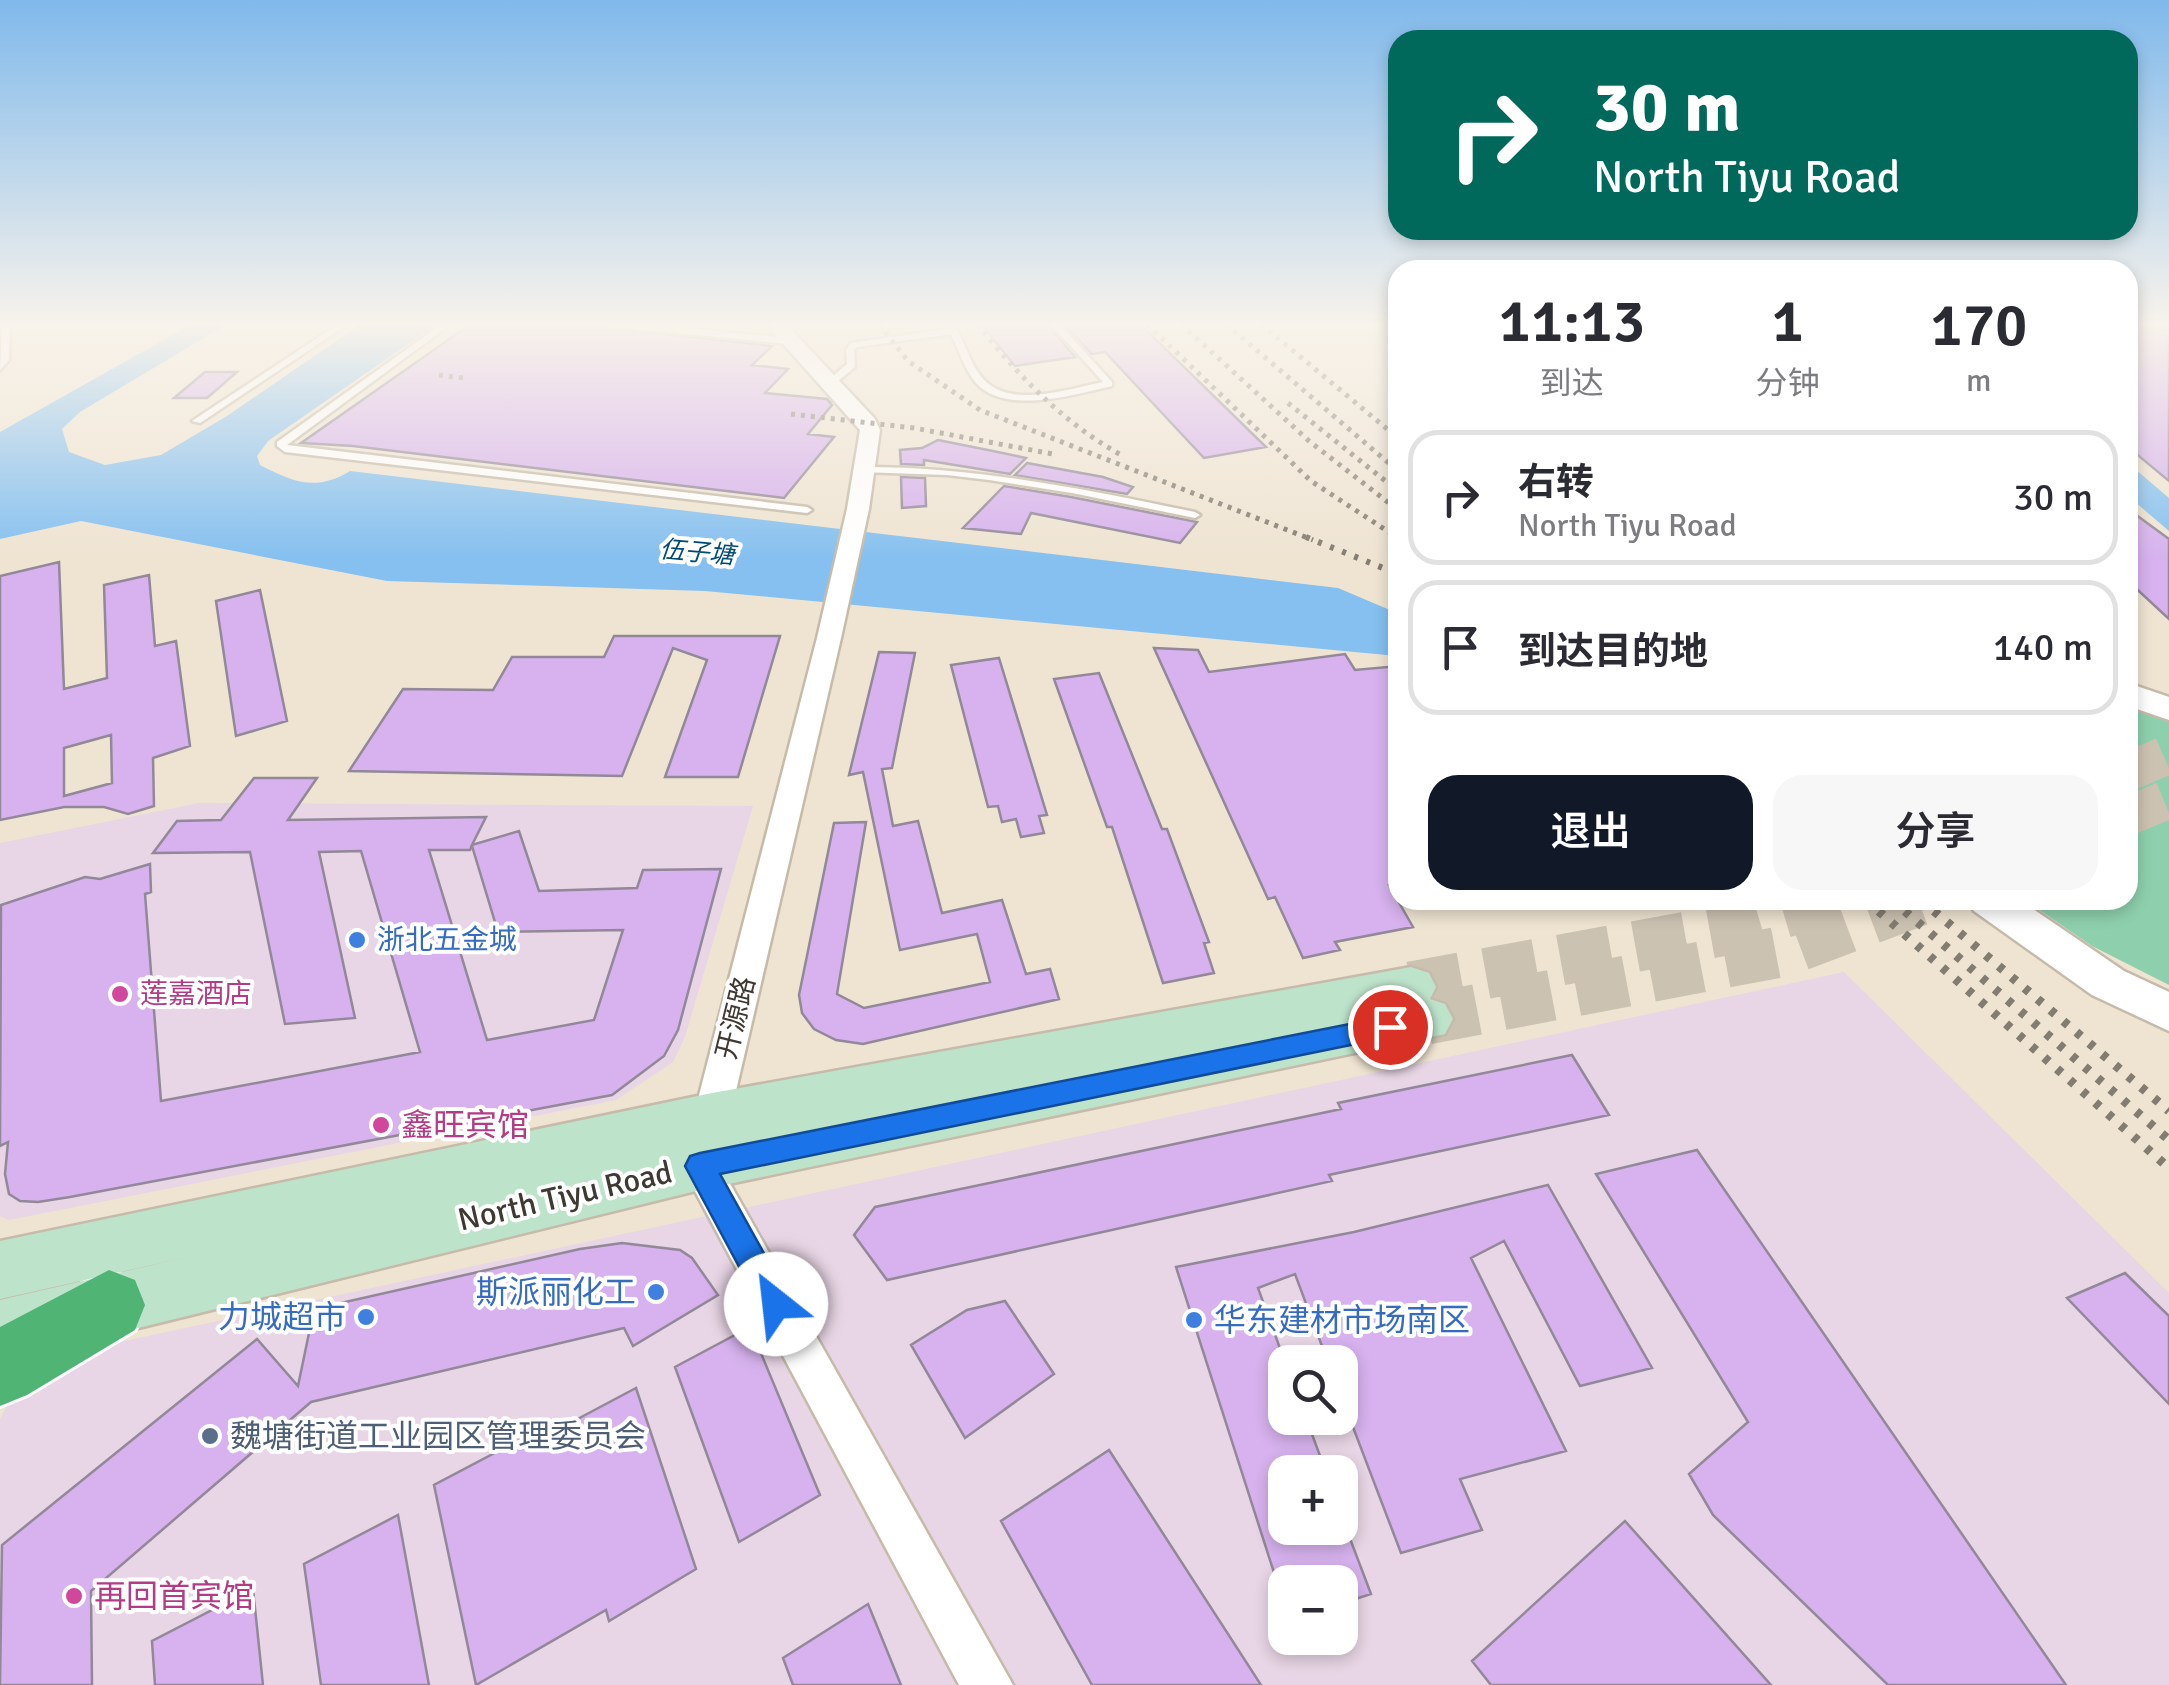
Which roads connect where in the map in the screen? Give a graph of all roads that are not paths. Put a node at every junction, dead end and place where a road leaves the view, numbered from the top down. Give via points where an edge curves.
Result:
1 (225, 403) edge
2 (338, 403) edge
3 (849, 403) edge
4 (197, 421) dead end
5 (864, 470) junction
6 (806, 510) dead end
7 (1194, 515) dead end
8 (2138, 698) edge
9 (2169, 709) edge
10 (2002, 910) edge
11 (1419, 1003) tunnel mouth
12 (2169, 1013) edge
13 (706, 1141) junction
14 (0, 1270) edge
15 (109, 1304) junction
16 (0, 1331) edge
17 (0, 1368) edge
18 (987, 1685) edge

1 - 4 lane
2 - 6 lane via 281,444
3 - 5 street, 开源路 via 868,423
5 - 7 lane via 921,468 1004,479
5 - 13 street, 开源路
8 - 9 street
10 - 12 street via 2108,983
11 - 13 main road, North Tiyu Road
13 - 14 main road, North Tiyu Road
13 - 15 main road, North Tiyu Road
13 - 18 street
15 - 16 main road, North Tiyu Road
15 - 17 highway

